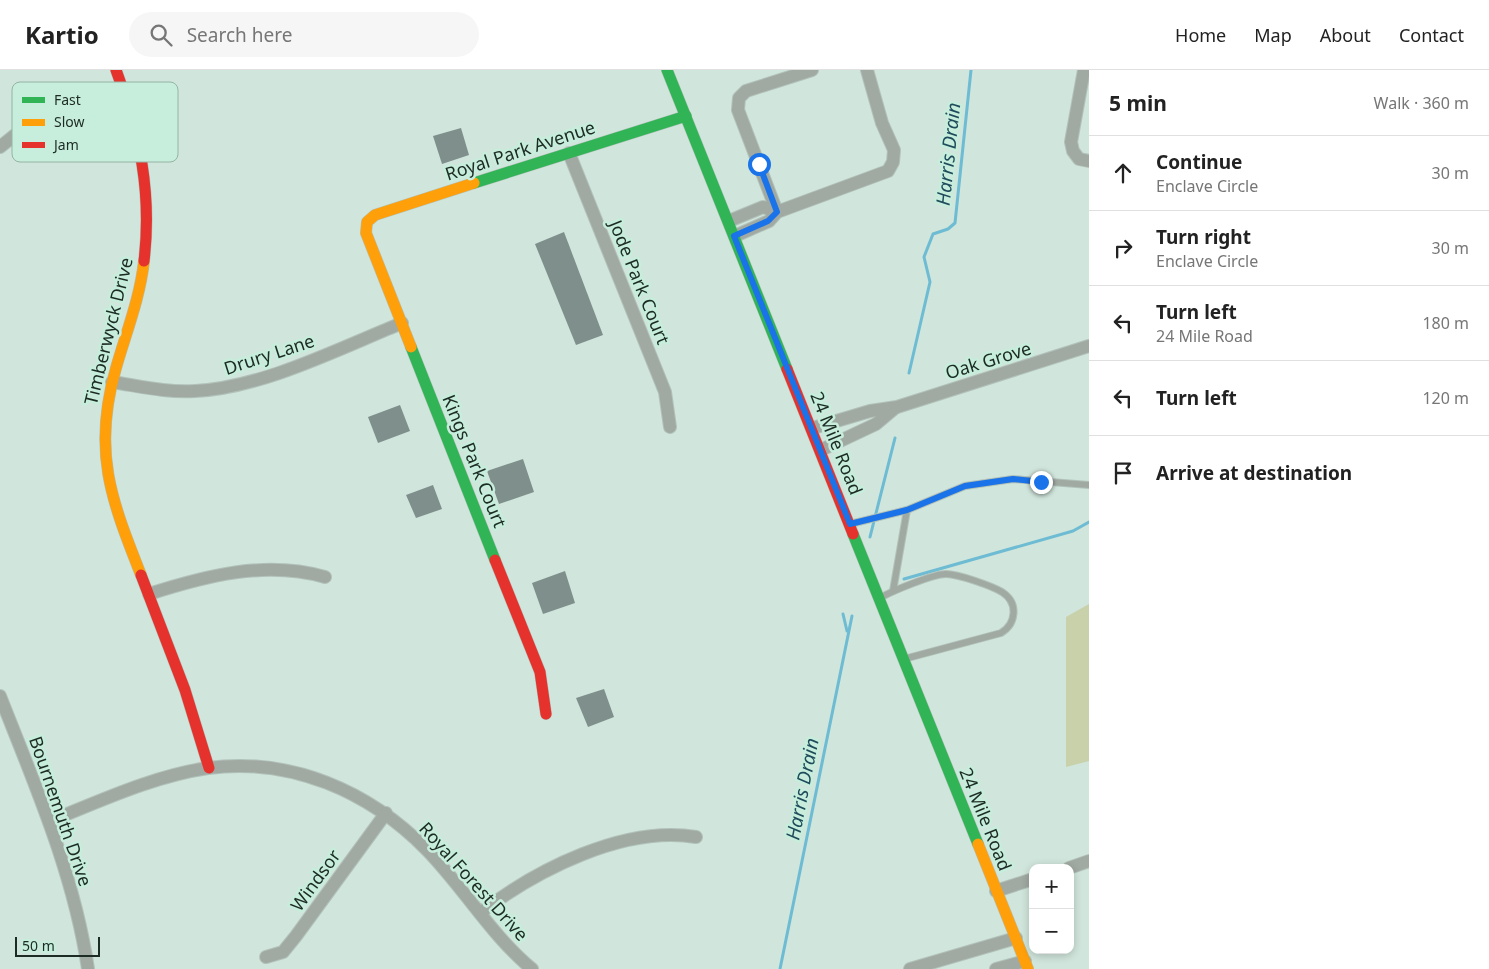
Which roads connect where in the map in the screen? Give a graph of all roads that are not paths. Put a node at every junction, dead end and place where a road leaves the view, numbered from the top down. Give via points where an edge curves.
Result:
1 (116, 70) edge
2 (667, 70) edge
3 (812, 70) edge
4 (867, 70) edge
5 (1084, 70) edge
6 (121, 82) edge
7 (686, 116) junction
8 (12, 137) edge
9 (0, 147) edge
10 (569, 153) junction
11 (1084, 160) edge
12 (145, 162) edge
13 (777, 212) junction
14 (729, 221) junction
15 (367, 222) joint
16 (734, 236) junction
17 (402, 323) junction
18 (1089, 346) edge
19 (112, 382) junction
20 (897, 407) junction
21 (670, 427) dead end
22 (812, 428) junction
23 (821, 450) junction
24 (1089, 485) edge
25 (907, 510) junction
26 (850, 524) junction
27 (324, 578) dead end
28 (893, 591) junction
29 (148, 594) junction
30 (879, 598) junction
31 (904, 660) junction
32 (0, 696) edge
33 (546, 714) dead end
34 (209, 768) junction
35 (386, 814) junction
36 (50, 821) junction
37 (696, 837) dead end
38 (1089, 861) edge
39 (1074, 866) edge
40 (1029, 880) edge
41 (996, 891) junction
42 (480, 913) junction
43 (1016, 938) junction
44 (266, 957) dead end
45 (1026, 965) edge
46 (88, 969) edge
47 (532, 969) edge
48 (910, 969) edge
49 (996, 969) edge

1 - 6 street, Timberwyck Drive
2 - 7 street, 24 Mile Road
3 - 13 street via 746,91 739,98 738,110
4 - 13 street via 882,123 894,150 888,171
5 - 11 street via 1071,142 1073,151
7 - 10 street, Royal Park Avenue
7 - 14 street, 24 Mile Road
8 - 9 street
10 - 15 street, Royal Park Avenue via 375,215
10 - 21 street, Jode Park Court via 665,392
12 - 19 street, Timberwyck Drive via 148,227 142,281
13 - 14 street via 763,207
13 - 16 street via 768,221
14 - 16 street, 24 Mile Road
15 - 17 street, Kings Park Court via 366,233
16 - 22 street, 24 Mile Road
17 - 19 street, Drury Lane via 266,377 232,386 172,391
17 - 33 street, Kings Park Court via 540,672
18 - 20 street, Oak Grove
19 - 29 street, Timberwyck Drive via 105,415 108,485
20 - 22 street, Oak Grove via 870,411
20 - 23 street, Oak Grove via 876,424
22 - 23 street, 24 Mile Road
23 - 26 street, 24 Mile Road
24 - 25 lane via 1013,479 965,486
25 - 26 lane
25 - 28 lane
26 - 30 street, 24 Mile Road
27 - 29 street via 294,571 243,571 206,576
28 - 30 lane
28 - 31 lane via 946,574 1002,592 1013,611 1014,620 1010,628 1001,633
29 - 34 street, Timberwyck Drive via 185,690
30 - 31 street, 24 Mile Road
31 - 41 street, 24 Mile Road
32 - 36 street, Bournemuth Drive
34 - 35 street, Royal Forest Drive via 253,767 311,776 356,795
34 - 36 street, Royal Forest Drive via 133,789
35 - 42 street, Royal Forest Drive via 427,850
35 - 44 street, Windsor via 283,952
36 - 46 street, Bournemuth Drive via 78,918
37 - 42 street via 660,834 587,854 528,881
38 - 39 street
40 - 41 street
41 - 43 street, 24 Mile Road
42 - 47 street, Royal Forest Drive
43 - 45 street, 24 Mile Road
43 - 48 street
45 - 49 street

